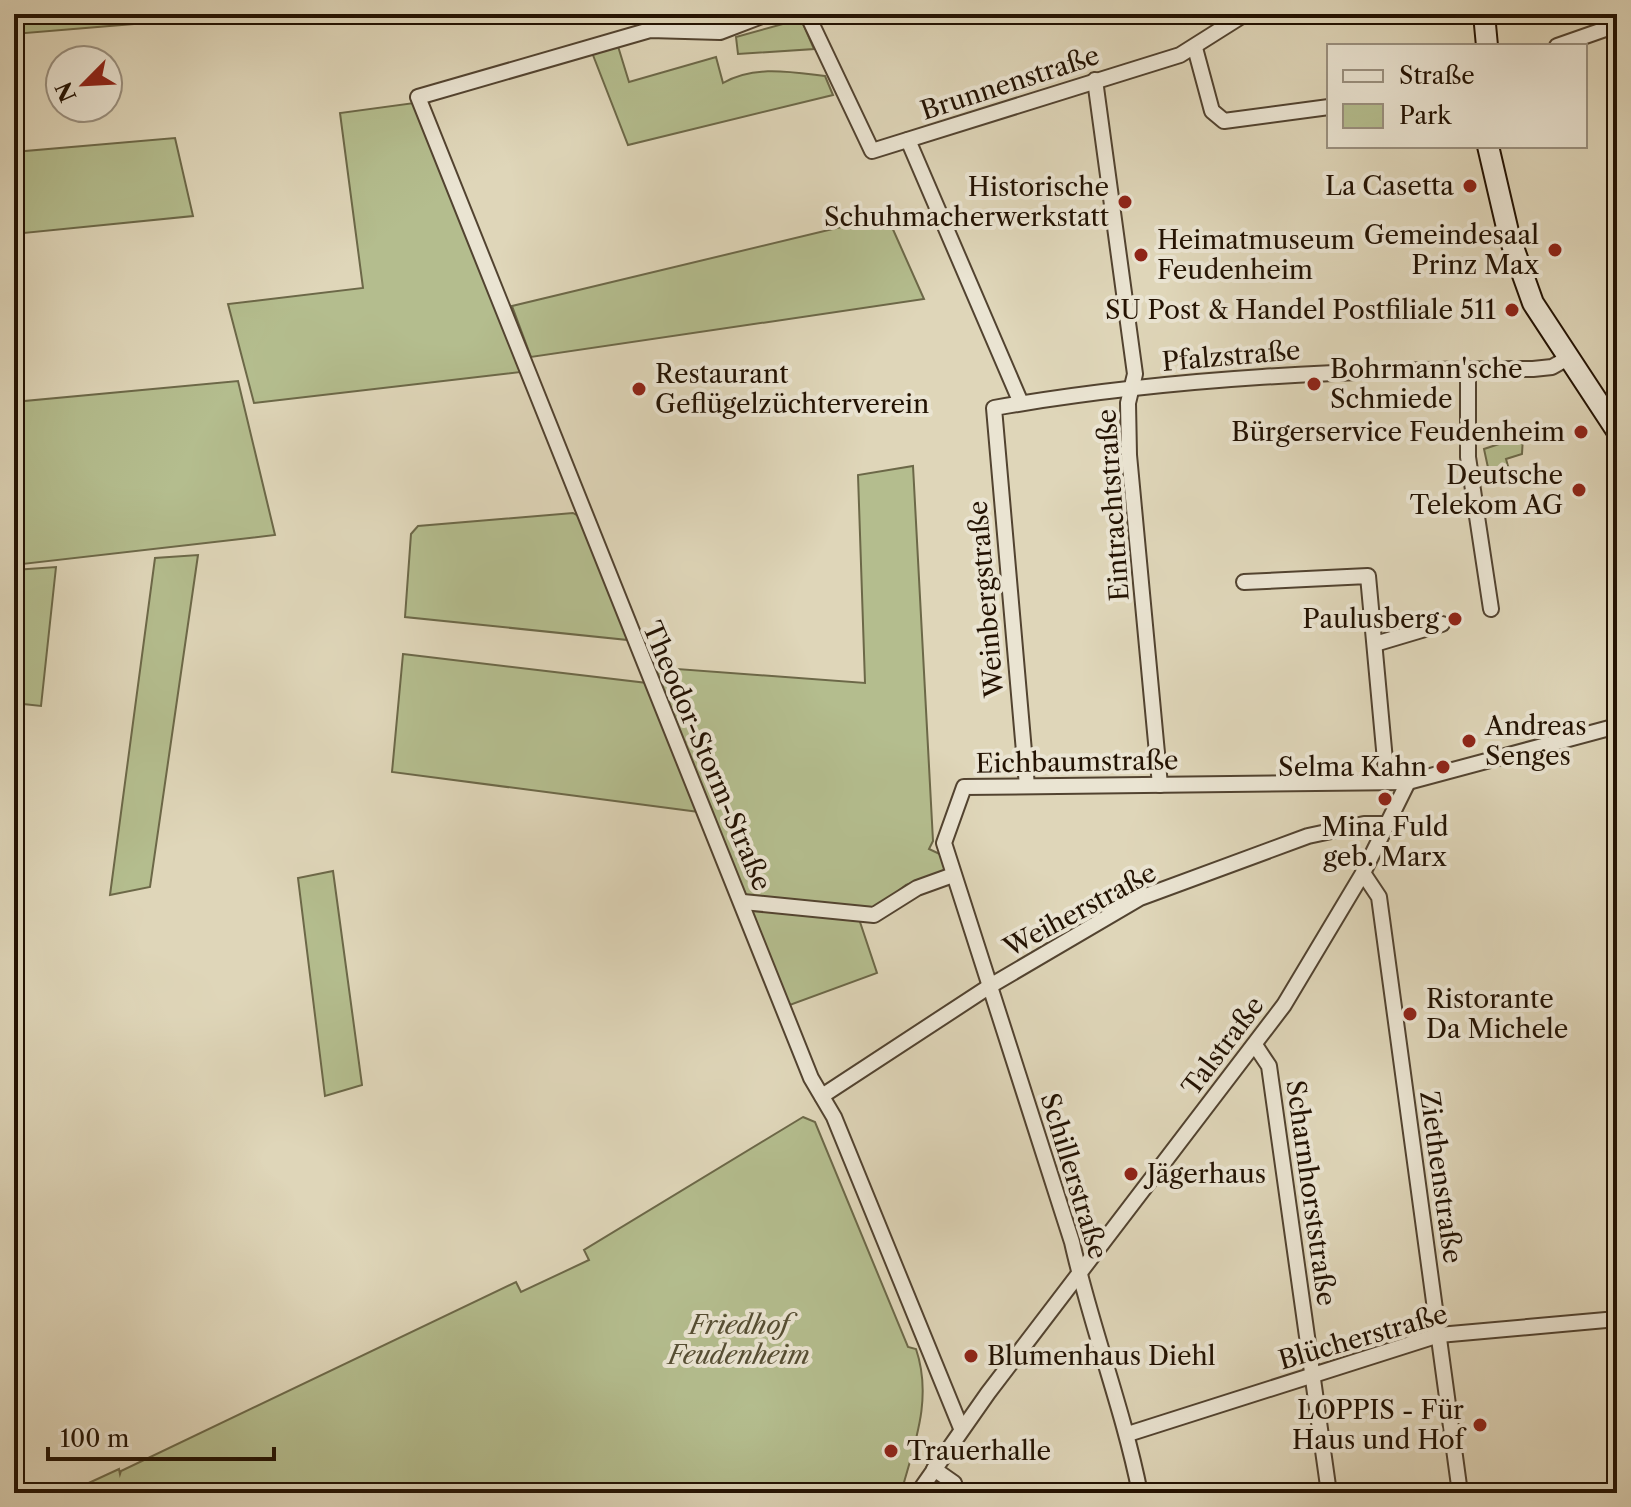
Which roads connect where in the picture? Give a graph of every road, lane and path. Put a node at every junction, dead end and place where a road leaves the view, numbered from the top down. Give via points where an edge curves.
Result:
1 (767, 14) edge
2 (807, 14) edge
3 (1245, 14) edge
4 (1484, 14) edge
5 (1617, 25) edge
6 (1487, 44) edge
7 (1563, 44) edge
8 (1195, 48) junction
9 (1095, 80) junction
10 (1327, 107) edge
11 (908, 140) junction
12 (1489, 148) edge
13 (1568, 358) junction
14 (1468, 369) junction
15 (1131, 388) junction
16 (1021, 403) junction
17 (1611, 407) edge
18 (994, 408) joint
19 (1617, 431) edge
20 (1244, 582) dead end
21 (1491, 609) dead end
22 (1442, 624) dead end
23 (1375, 644) junction
24 (1617, 726) edge
25 (1387, 782) junction
26 (1408, 782) junction
27 (1160, 785) junction
28 (1027, 786) junction
29 (1387, 824) junction
30 (1363, 873) junction
31 (953, 875) junction
32 (743, 902) junction
33 (990, 986) junction
34 (1255, 1045) junction
35 (822, 1096) junction
36 (1079, 1272) junction
37 (1617, 1319) edge
38 (1439, 1335) junction
39 (1312, 1375) junction
40 (961, 1428) junction
41 (1128, 1434) junction
42 (934, 1469) junction
43 (918, 1493) edge
44 (957, 1493) edge
45 (1140, 1493) edge
46 (1329, 1493) edge
47 (1460, 1493) edge

1 - 32 street, Theodor-Storm-Straße via 720,32 650,30 418,97 590,535
2 - 11 street, Brunnenstraße via 872,151
3 - 8 street, Brunnenstraße
4 - 6 street
5 - 7 street
8 - 9 street, Brunnenstraße
8 - 10 street via 1212,111 1224,121
9 - 11 street, Brunnenstraße
9 - 15 street, Eintrachtstraße via 1135,374
11 - 16 street
12 - 13 street via 1518,263 1543,322
13 - 14 street, Pfalzstraße via 1552,367
13 - 17 street
14 - 15 street, Pfalzstraße via 1345,371
14 - 21 street via 1468,457
15 - 16 street, Pfalzstraße
15 - 27 street, Eintrachtstraße via 1129,455
16 - 18 street, Pfalzstraße
17 - 19 street
18 - 28 street, Weinbergstraße
20 - 23 street via 1368,576
22 - 23 street
23 - 25 street
24 - 26 street
25 - 26 street, Eichbaumstraße
25 - 27 street, Eichbaumstraße
26 - 29 street, Talstraße
27 - 28 street, Eichbaumstraße
28 - 31 street, Eichbaumstraße via 964,787 944,843
29 - 30 street, Talstraße
29 - 33 street, Weiherstraße via 1308,836 1140,898
30 - 34 street, Talstraße
30 - 38 street, Ziethenstraße via 1379,897
31 - 32 street via 917,888 874,915
31 - 33 street, Schillerstraße
32 - 35 street, Theodor-Storm-Straße
33 - 35 street, Weiherstraße
33 - 36 street, Schillerstraße
34 - 36 street, Talstraße
34 - 39 street, Scharnhorststraße via 1269,1066
35 - 40 street, Theodor-Storm-Straße
36 - 40 street, Talstraße
36 - 41 street, Schillerstraße
37 - 38 street, Blücherstraße
38 - 39 street, Blücherstraße
38 - 47 street, Ziethenstraße
39 - 41 street, Blücherstraße
39 - 46 street, Scharnhorststraße
40 - 42 street, Talstraße
41 - 45 street, Schillerstraße
42 - 43 street, Talstraße
42 - 44 street via 954,1483

